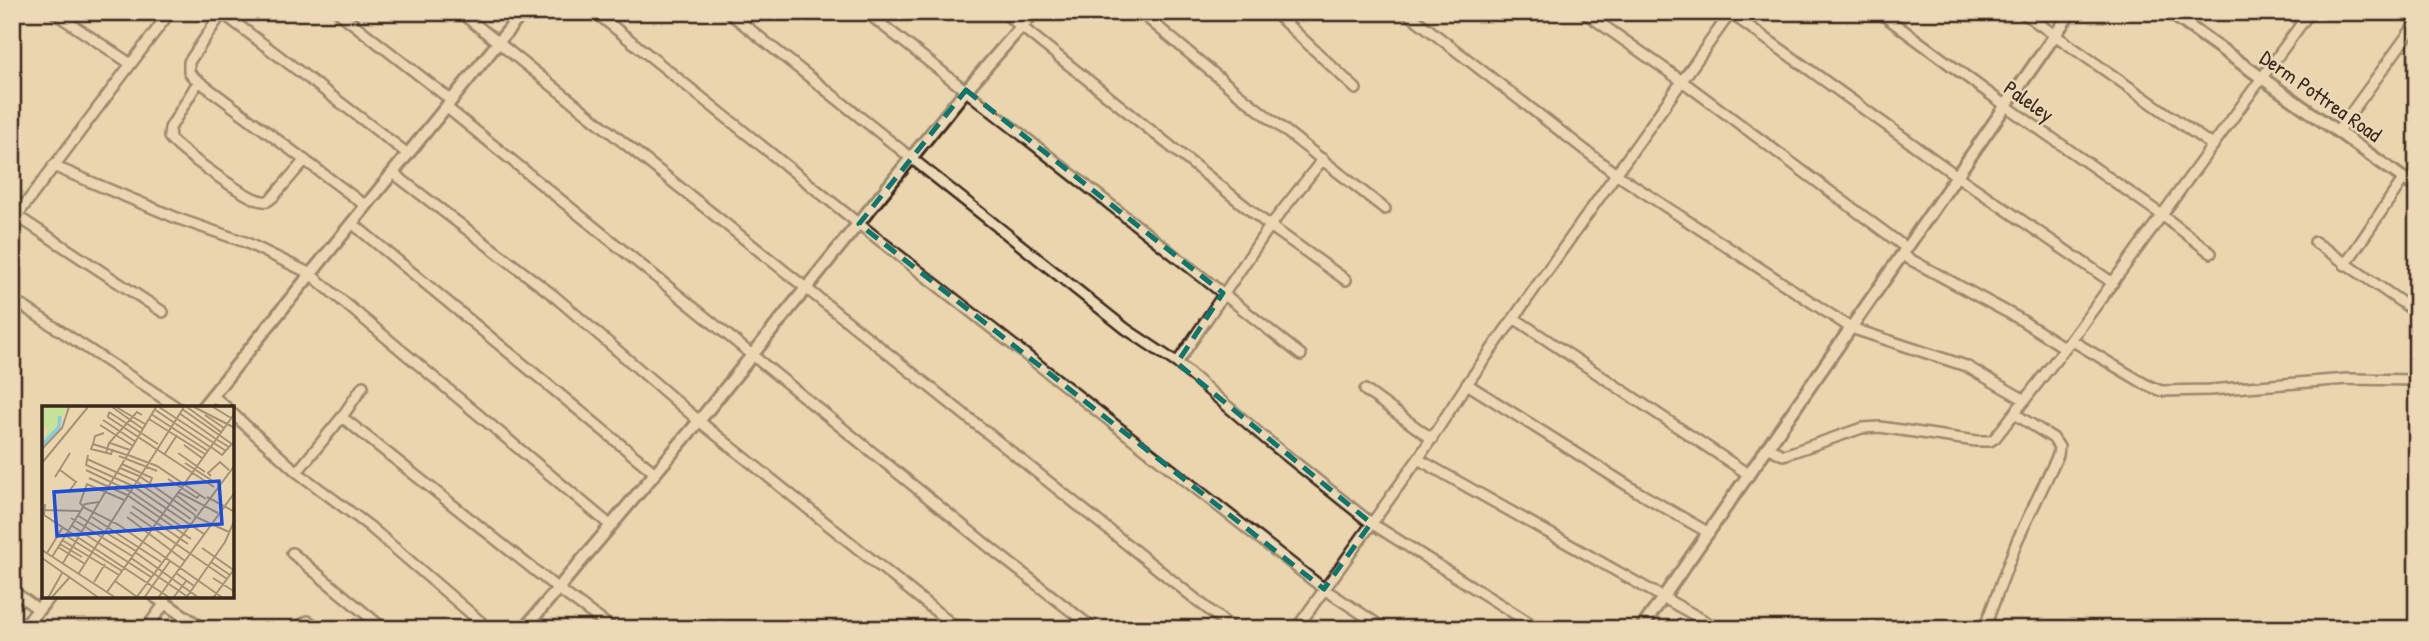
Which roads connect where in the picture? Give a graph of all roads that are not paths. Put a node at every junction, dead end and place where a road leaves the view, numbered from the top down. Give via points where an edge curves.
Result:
1 (53, 12) edge
2 (170, 12) edge
3 (338, 12) edge
4 (460, 12) edge
5 (523, 12) edge
6 (595, 12) edge
7 (728, 12) edge
8 (866, 12) edge
9 (1003, 12) edge
10 (1034, 12) edge
11 (1140, 12) edge
12 (1273, 12) edge
13 (1406, 12) edge
14 (1584, 12) edge
15 (1878, 12) edge
16 (2022, 12) edge
17 (2071, 12) edge
18 (2169, 12) edge
19 (2310, 12) edge
20 (221, 13) edge
21 (1730, 13) edge
22 (2417, 22) edge
23 (1021, 27) junction
24 (2055, 36) junction
25 (499, 41) junction
26 (131, 64) junction
27 (2263, 79) junction
28 (1682, 80) junction
29 (198, 82) junction
30 (1356, 89) dead end
31 (966, 90) junction
32 (449, 103) junction
33 (2006, 106) junction
34 (2338, 131) junction
35 (2213, 146) junction
36 (408, 154) junction
37 (912, 158) junction
38 (1323, 159) junction
39 (305, 160) junction
40 (53, 166) junction
41 (393, 173) junction
42 (1616, 174) junction
43 (1957, 176) junction
44 (2404, 178) junction
45 (2417, 188) edge
46 (366, 206) junction
47 (1385, 209) dead end
48 (2162, 215) junction
49 (15, 219) edge
50 (352, 223) junction
51 (859, 223) junction
52 (1270, 226) junction
53 (2315, 242) dead end
54 (1904, 251) junction
55 (2211, 253) dead end
56 (2346, 265) junction
57 (309, 273) junction
58 (1346, 280) dead end
59 (2113, 283) junction
60 (807, 289) junction
61 (1223, 293) junction
62 (12, 299) edge
63 (163, 312) dead end
64 (2417, 313) edge
65 (1514, 318) junction
66 (1852, 328) junction
67 (2068, 344) junction
68 (1301, 355) dead end
69 (752, 356) junction
70 (1177, 363) junction
71 (2417, 380) edge
72 (1467, 384) junction
73 (363, 386) dead end
74 (1366, 390) dead end
75 (212, 395) junction
76 (2025, 400) junction
77 (175, 406) edge
78 (204, 406) edge
79 (225, 406) edge
80 (2015, 414) junction
81 (234, 415) edge
82 (342, 416) junction
83 (699, 421) junction
84 (1432, 439) junction
85 (1767, 447) junction
86 (1418, 459) junction
87 (297, 472) junction
88 (655, 473) junction
89 (1748, 474) junction
90 (1371, 523) junction
91 (610, 525) junction
92 (1709, 533) junction
93 (292, 553) dead end
94 (557, 588) junction
95 (1324, 589) junction
96 (12, 590) edge
97 (1663, 598) junction
98 (46, 599) edge
99 (160, 600) edge
100 (38, 610) junction
101 (22, 629) edge
102 (146, 629) edge
103 (203, 629) edge
104 (294, 629) edge
105 (322, 629) edge
106 (384, 629) edge
107 (489, 629) edge
108 (524, 629) edge
109 (613, 629) edge
110 (958, 629) edge
111 (1094, 629) edge
112 (1233, 629) edge
113 (1296, 629) edge
114 (1385, 629) edge
115 (1539, 629) edge
116 (1641, 629) edge
117 (1719, 629) edge
118 (1984, 629) edge

1 - 26 street
2 - 26 street
3 - 32 street
4 - 25 street
5 - 25 street
6 - 51 street
7 - 37 street
8 - 31 street
9 - 23 street
10 - 23 street
11 - 38 street
12 - 30 street
13 - 42 street
14 - 28 street
15 - 33 street, Paleley
16 - 24 street
17 - 24 street
18 - 27 street, Derm Pottrea Road
19 - 27 street
20 - 29 street via 189,62 189,72
20 - 36 street
21 - 28 street
21 - 43 street
22 - 34 street
23 - 31 street
23 - 52 street
24 - 33 street
24 - 35 street
25 - 32 street
25 - 60 street
26 - 40 street
27 - 34 street, Derm Pottrea Road
27 - 35 street
28 - 42 street
28 - 54 street
29 - 39 street
29 - 39 street via 169,137 209,169 247,194 267,201
31 - 37 street
31 - 61 street
32 - 36 street
32 - 69 street
33 - 43 street
33 - 48 street, Paleley
34 - 44 street, Derm Pottrea Road
35 - 48 street
36 - 41 street
37 - 51 street
37 - 70 street via 1126,329
38 - 47 street
38 - 52 street
39 - 46 street
40 - 49 street
40 - 57 street via 245,242
41 - 46 street
41 - 83 street via 553,295
42 - 65 street
42 - 66 street
43 - 54 street
43 - 59 street
44 - 45 street, Derm Pottrea Road
44 - 56 street
46 - 50 street
48 - 55 street, Paleley
48 - 59 street
49 - 63 street
50 - 57 street
50 - 88 street
51 - 60 street
51 - 95 street
52 - 58 street
52 - 61 street
53 - 56 street
54 - 66 street
54 - 67 street
56 - 64 street
57 - 75 street
57 - 91 street
59 - 67 street
60 - 69 street
60 - 112 street
61 - 68 street
61 - 70 street
62 - 77 street
65 - 72 street
65 - 89 street
66 - 76 street via 1966,366
66 - 85 street
67 - 71 street via 2161,391 2347,379
67 - 76 street
69 - 83 street
69 - 111 street
70 - 90 street
72 - 84 street
72 - 92 street
73 - 82 street
74 - 84 street
75 - 78 street
75 - 79 street
76 - 80 street
80 - 85 street via 1990,441 1880,427 1852,431 1783,455
80 - 118 street via 2053,438 2058,455 2017,541
81 - 87 street
82 - 87 street
82 - 94 street
83 - 88 street
83 - 110 street
84 - 86 street
85 - 89 street
86 - 90 street
86 - 97 street
87 - 107 street via 369,526
88 - 91 street
89 - 92 street
90 - 95 street
90 - 115 street
91 - 94 street
92 - 97 street
93 - 106 street
94 - 108 street
94 - 109 street
95 - 113 street
95 - 114 street
96 - 100 street
97 - 116 street
97 - 117 street
98 - 100 street
99 - 102 street
99 - 103 street
100 - 101 street
104 - 105 street via 308,621

